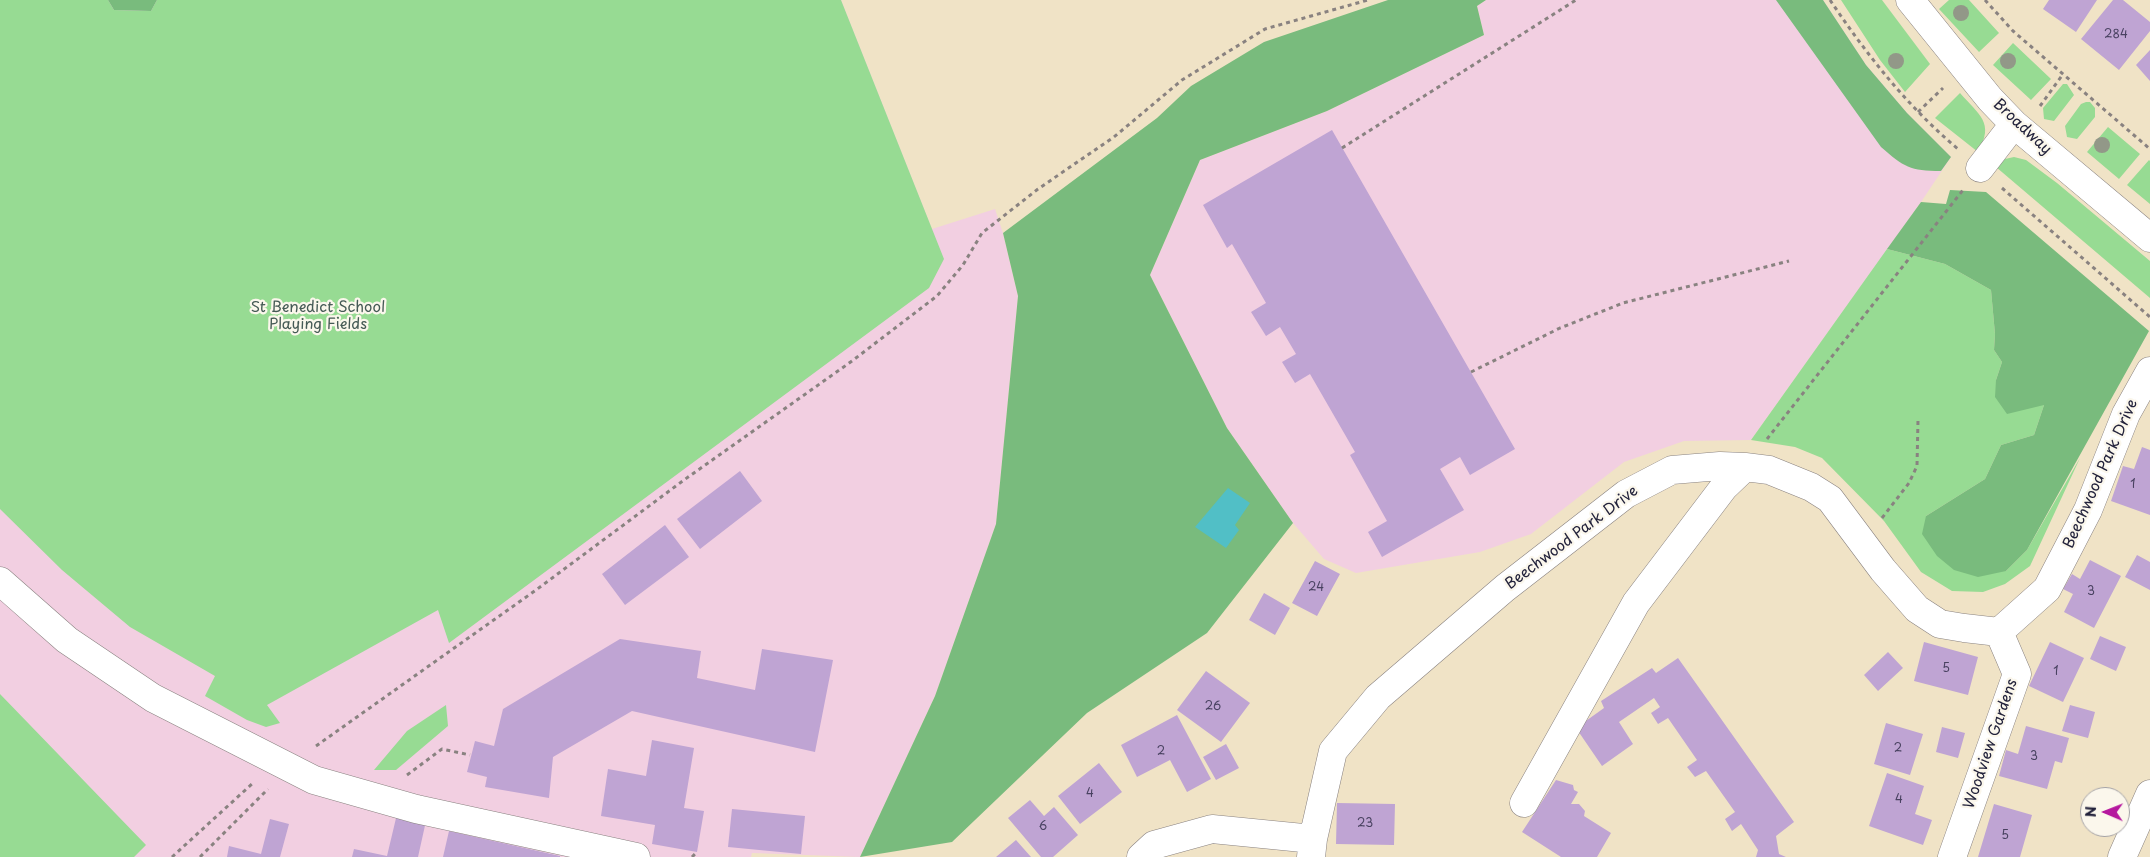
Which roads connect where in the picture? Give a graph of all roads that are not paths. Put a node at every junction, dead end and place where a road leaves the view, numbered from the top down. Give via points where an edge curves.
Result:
1 (1910, 0) edge
2 (2014, 124) junction
3 (1980, 168) road end
4 (2150, 238) edge
5 (2150, 371) edge
6 (1745, 467) junction
7 (0, 581) edge
8 (1999, 632) junction
9 (2150, 794) edge
10 (1524, 803) dead end
11 (1312, 848) edge
12 (636, 857) edge
13 (1141, 857) edge
14 (1952, 857) edge
15 (2122, 857) edge

1 - 2 street, Broadway
2 - 3 street
2 - 4 street, Broadway
5 - 8 street, Beechwood Park Drive via 2126,414 2088,510 2046,589
6 - 8 street, Beechwood Park Drive via 1769,470 1811,487 1830,499 1917,609 1940,624
6 - 10 street via 1724,487 1636,603
6 - 11 street, Beechwood Park Drive via 1672,470 1626,494 1505,588 1378,697 1333,751
7 - 12 street via 67,640 152,698 314,780 416,809
8 - 14 street, Woodview Gardens via 2017,674
9 - 15 street
11 - 13 street via 1212,829 1154,845

